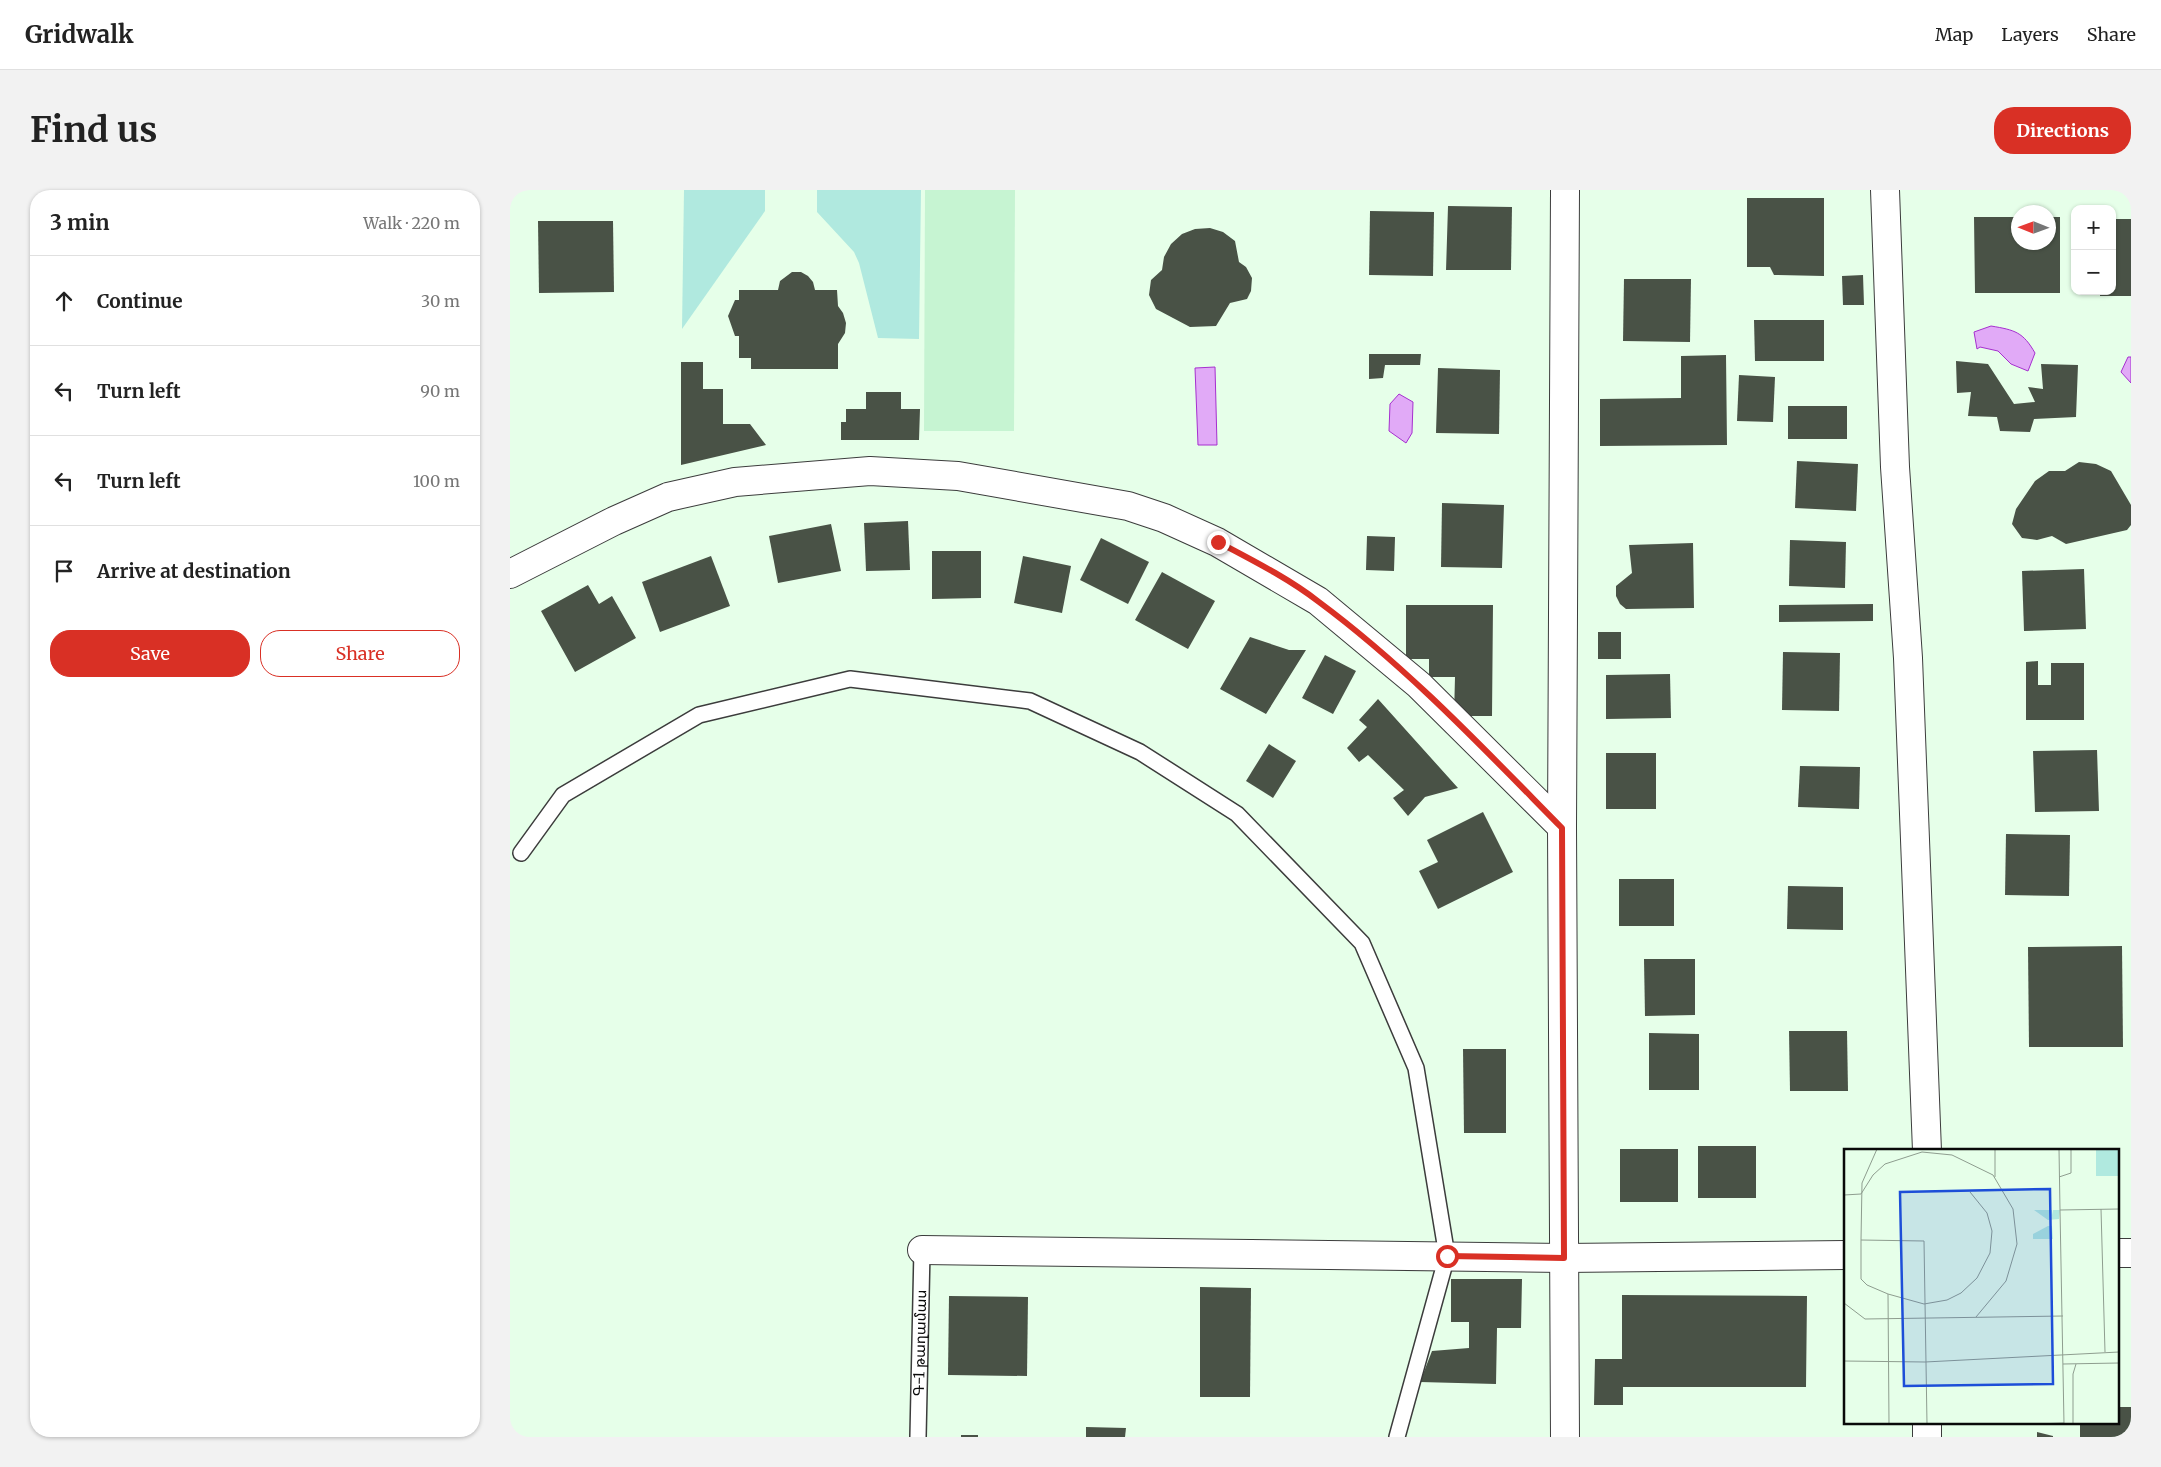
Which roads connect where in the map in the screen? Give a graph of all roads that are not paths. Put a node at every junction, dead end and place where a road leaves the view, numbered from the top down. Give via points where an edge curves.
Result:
1 (1565, 190) edge
2 (1885, 190) edge
3 (510, 574) edge
4 (1562, 828) junction
5 (521, 853) dead end
6 (1927, 1149) edge
7 (922, 1250) joint
8 (2118, 1253) edge
9 (2131, 1253) edge
10 (1844, 1255) edge
11 (1447, 1256) junction
12 (1564, 1258) junction
13 (1927, 1424) edge
14 (918, 1437) edge
15 (1397, 1437) edge
16 (1564, 1437) edge
17 (1927, 1437) edge

1 - 4 street
2 - 6 street via 1895,468 1908,658
3 - 4 street via 614,520 668,497 735,482 870,471 958,476 1128,506 1218,542 1318,601 1419,685
4 - 12 street
5 - 11 lane via 563,795 699,715 850,679 1030,701 1140,752 1237,814 1362,943 1416,1068
7 - 11 street
7 - 14 lane, Գ-1 թաղամաս
8 - 9 street
10 - 12 street
11 - 12 street
11 - 15 lane
12 - 16 street
13 - 17 street

